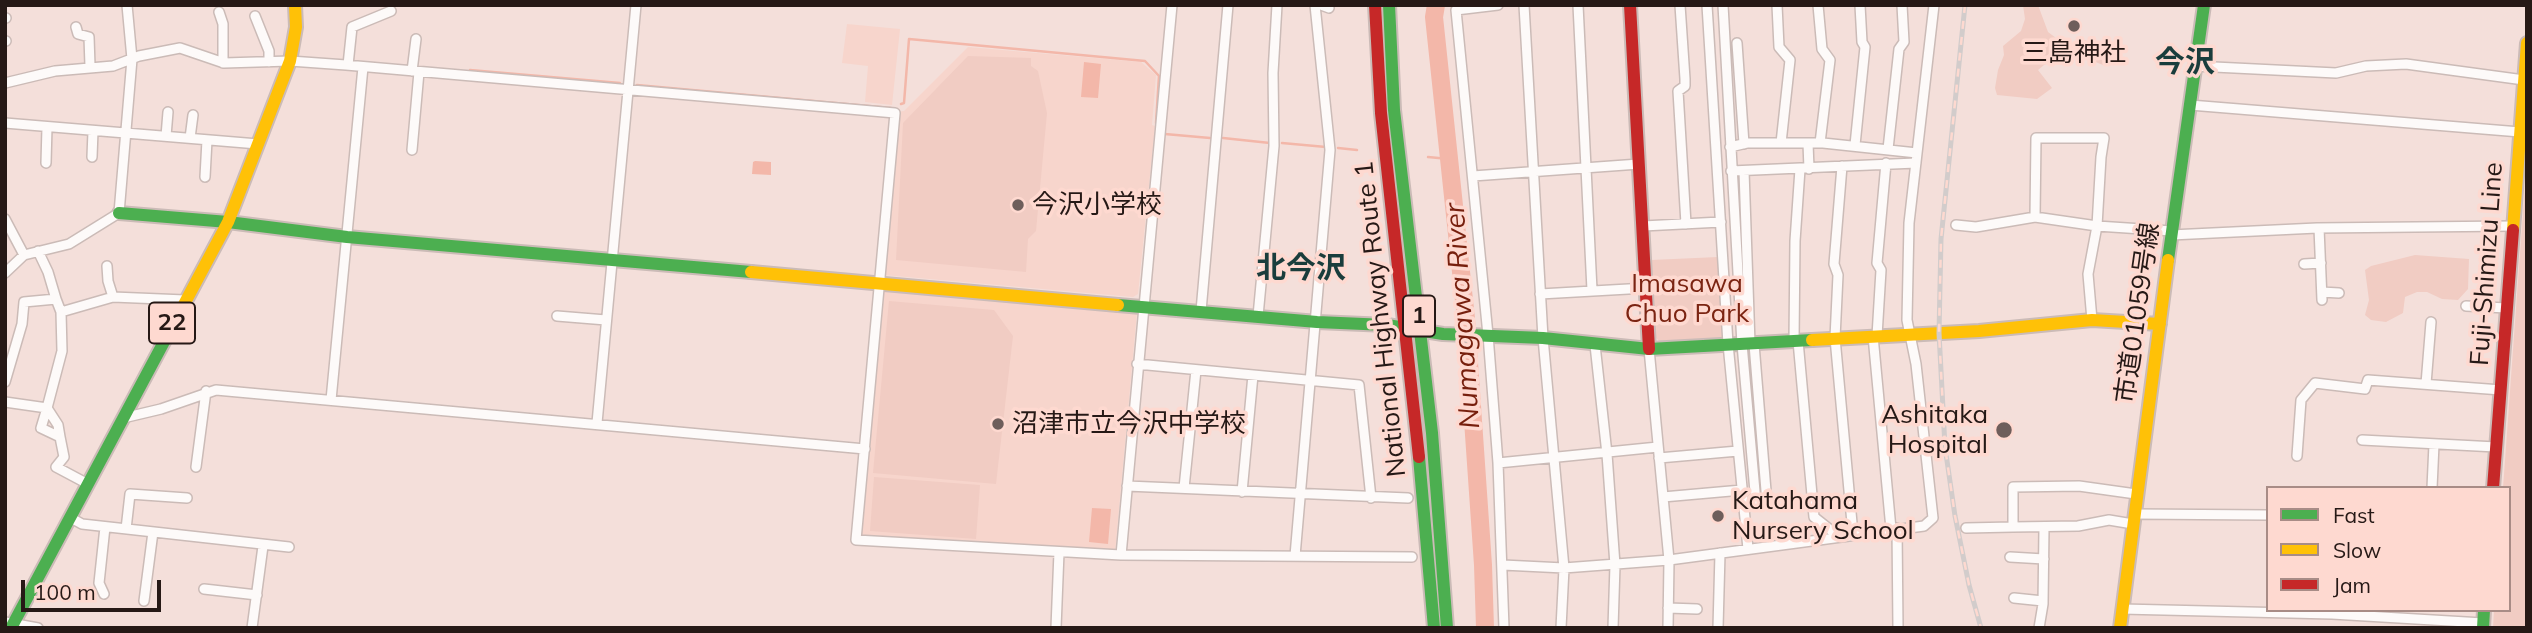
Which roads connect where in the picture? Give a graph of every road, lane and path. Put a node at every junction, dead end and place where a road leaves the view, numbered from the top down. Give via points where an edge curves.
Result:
1 (127, 5) edge
2 (295, 5) edge
3 (636, 5) edge
4 (1172, 5) edge
5 (1228, 5) edge
6 (1277, 5) edge
7 (1315, 5) edge
8 (1375, 5) edge
9 (1389, 5) edge
10 (1497, 5) edge
11 (1524, 5) edge
12 (1578, 5) edge
13 (1630, 5) edge
14 (1680, 5) edge
15 (1706, 5) edge
16 (1723, 5) edge
17 (1777, 5) edge
18 (1818, 5) edge
19 (1860, 5) edge
20 (1902, 5) edge
21 (1934, 5) edge
22 (2204, 5) edge
23 (391, 11) dead end
24 (219, 12) dead end
25 (256, 16) dead end
26 (76, 26) dead end
27 (416, 39) dead end
28 (1737, 43) dead end
29 (2527, 43) edge
30 (1725, 55) junction
31 (1710, 58) junction
32 (132, 59) junction
33 (290, 61) junction
34 (270, 62) junction
35 (223, 63) junction
36 (348, 65) junction
37 (90, 66) junction
38 (2194, 66) junction
39 (363, 67) junction
40 (416, 72) junction
41 (2524, 80) junction
42 (5, 83) edge
43 (629, 89) junction
44 (2190, 105) junction
45 (168, 112) dead end
46 (193, 115) dead end
47 (5, 123) edge
48 (47, 127) junction
49 (93, 131) junction
50 (2520, 132) junction
51 (126, 133) junction
52 (166, 136) junction
53 (190, 138) junction
54 (207, 139) junction
55 (1781, 143) junction
56 (1808, 143) junction
57 (1820, 143) junction
58 (258, 144) junction
59 (1744, 144) junction
60 (1855, 145) junction
61 (1730, 146) junction
62 (1888, 149) junction
63 (412, 150) dead end
64 (92, 157) dead end
65 (1917, 158) junction
66 (46, 163) dead end
67 (1886, 163) junction
68 (1639, 164) junction
69 (1842, 166) junction
70 (1586, 169) junction
71 (1805, 169) junction
72 (1744, 171) junction
73 (1731, 172) junction
74 (1533, 173) junction
75 (1473, 176) junction
76 (205, 177) dead end
77 (119, 213) junction
78 (2035, 217) junction
79 (5, 219) edge
80 (228, 222) junction
81 (1721, 222) junction
82 (1686, 224) junction
83 (1956, 225) dead end
84 (1643, 226) junction
85 (2098, 226) junction
86 (2514, 226) junction
87 (2319, 228) junction
88 (2171, 233) junction
89 (347, 237) junction
90 (38, 251) junction
91 (24, 255) junction
92 (614, 259) junction
93 (2320, 263) junction
94 (2304, 264) dead end
95 (107, 265) dead end
96 (5, 273) edge
97 (878, 283) junction
98 (1646, 288) junction
99 (1592, 289) junction
100 (2339, 293) dead end
101 (1540, 294) junction
102 (113, 297) junction
103 (56, 299) junction
104 (185, 300) junction
105 (1143, 305) junction
106 (2466, 306) dead end
107 (2507, 308) junction
108 (1201, 311) junction
109 (61, 312) junction
110 (557, 316) dead end
111 (1258, 316) junction
112 (606, 320) junction
113 (2092, 320) junction
114 (1317, 321) junction
115 (2431, 322) dead end
116 (2160, 324) junction
117 (1405, 329) junction
118 (1421, 332) junction
119 (1909, 333) junction
120 (1483, 335) junction
121 (1875, 336) junction
122 (1543, 338) junction
123 (1835, 338) junction
124 (1796, 341) junction
125 (1728, 344) junction
126 (1748, 344) junction
127 (1595, 345) junction
128 (1649, 348) junction
129 (1137, 364) junction
130 (1196, 370) junction
131 (1253, 375) junction
132 (1311, 381) junction
133 (5, 382) edge
134 (2426, 384) junction
135 (2501, 390) junction
136 (206, 391) junction
137 (331, 400) junction
138 (5, 402) edge
139 (47, 408) junction
140 (123, 418) junction
141 (597, 423) junction
142 (60, 437) junction
143 (2362, 440) dead end
144 (2434, 444) junction
145 (1658, 447) junction
146 (2496, 447) junction
147 (865, 449) junction
148 (1738, 451) junction
149 (1607, 454) junction
150 (2297, 456) dead end
151 (1554, 458) junction
152 (1659, 458) junction
153 (1498, 463) junction
154 (196, 467) dead end
155 (88, 484) junction
156 (1127, 486) junction
157 (2432, 486) edge
158 (2493, 486) edge
159 (1184, 488) junction
160 (1742, 490) junction
161 (1242, 492) junction
162 (1300, 494) junction
163 (2136, 494) junction
164 (1663, 497) junction
165 (187, 498) dead end
166 (1371, 498) junction
167 (1408, 498) dead end
168 (2266, 515) edge
169 (71, 518) junction
170 (2133, 519) junction
171 (105, 527) junction
172 (1966, 527) dead end
173 (2013, 527) junction
174 (2044, 528) junction
175 (126, 529) junction
176 (1894, 529) junction
177 (153, 533) junction
178 (1853, 534) junction
179 (1838, 536) junction
180 (263, 545) junction
181 (289, 547) dead end
182 (1748, 549) junction
183 (1059, 552) junction
184 (1720, 553) junction
185 (1121, 555) junction
186 (1295, 555) junction
187 (1412, 557) dead end
188 (2010, 557) dead end
189 (2044, 559) junction
190 (1669, 560) junction
191 (1503, 565) junction
192 (1615, 565) junction
193 (1564, 568) junction
194 (204, 589) dead end
195 (104, 594) dead end
196 (257, 595) junction
197 (2014, 598) dead end
198 (144, 601) dead end
199 (2043, 601) junction
200 (1668, 608) junction
201 (1696, 609) dead end
202 (2122, 609) junction
203 (2483, 620) edge
204 (10, 624) edge
205 (38, 628) edge
206 (252, 628) edge
207 (1056, 628) edge
208 (1434, 628) edge
209 (1447, 628) edge
210 (1504, 628) edge
211 (1561, 628) edge
212 (1613, 628) edge
213 (1668, 628) edge
214 (1718, 628) edge
215 (1898, 628) edge
216 (2039, 628) edge
217 (2120, 628) edge

1 - 32 street
2 - 33 main road, 22
3 - 43 street
4 - 105 street
5 - 108 street
6 - 111 street via 1274,146
7 - 114 street via 1330,150
8 - 117 main road, National Highway Route 1 / 1 via 1382,124
9 - 118 main road, National Highway Route 1 / 1 via 1394,110
10 - 75 street via 1456,10
11 - 74 street
12 - 70 street
13 - 68 main road
14 - 82 street via 1685,86 1678,90
15 - 31 street
16 - 30 street
17 - 55 street via 1779,47 1790,60
18 - 57 street via 1822,49 1830,60
19 - 60 street via 1865,47
20 - 62 street via 1904,42 1899,49
21 - 65 street
22 - 38 main road, 市道01059号線
23 - 36 street via 352,27
24 - 35 street
25 - 34 street
26 - 37 street via 78,34 89,37
27 - 40 street
28 - 59 street
29 - 41 main road, Fuji-Shimizu Line
30 - 31 street
30 - 61 street
31 - 81 street
32 - 35 street via 180,48
32 - 37 street via 113,66
32 - 51 street
33 - 34 street
33 - 36 street
33 - 58 main road, 22
34 - 35 street
36 - 39 street
37 - 42 street
38 - 41 street via 2336,73 2406,64
38 - 44 main road, 市道01059号線
39 - 40 street
39 - 89 street
40 - 43 street
40 - 63 street
41 - 50 main road, Fuji-Shimizu Line
43 - 92 street
43 - 97 street via 895,113
44 - 50 street
44 - 88 main road, 市道01059号線
45 - 52 street
46 - 53 street
47 - 48 street
48 - 49 street
48 - 66 street
49 - 51 street
49 - 64 street
50 - 86 main road, Fuji-Shimizu Line
51 - 52 street
51 - 77 street
52 - 53 street
53 - 54 street
54 - 58 street
54 - 76 street
55 - 56 street
55 - 59 street
56 - 57 street
56 - 71 street
57 - 60 street
58 - 80 main road, 22
59 - 61 street
60 - 62 street
61 - 73 street
62 - 65 street
65 - 67 street
65 - 119 street via 1909,223
67 - 69 street
67 - 121 street
68 - 70 street
68 - 84 main road
69 - 71 street
69 - 123 street via 1834,264 1838,275
70 - 74 street
70 - 99 street
71 - 72 street
71 - 124 street via 1795,241
72 - 73 street
72 - 126 street
73 - 126 street
74 - 75 street
74 - 101 street
75 - 120 street
77 - 80 main road
77 - 90 street via 69,244
78 - 83 street via 1976,227
78 - 85 street
78 - 85 street via 2036,138 2104,138
79 - 91 street
80 - 89 main road
80 - 104 main road, 22
81 - 82 street
81 - 125 street
82 - 84 street
84 - 98 main road
85 - 88 street
85 - 113 street via 2088,274
86 - 87 street
86 - 107 main road, Fuji-Shimizu Line
87 - 88 street
87 - 93 street
88 - 116 main road, 市道01059号線
89 - 92 main road
89 - 137 street
90 - 91 street
90 - 103 street
91 - 96 street
92 - 97 main road
92 - 112 street
93 - 94 street
93 - 100 street via 2322,296
95 - 102 street
97 - 105 main road
97 - 147 street
98 - 99 street
98 - 128 main road
99 - 101 street
101 - 122 street
102 - 104 street
102 - 109 street
103 - 109 street
103 - 133 street via 24,302
104 - 140 main road, 22
105 - 108 main road
105 - 129 street
106 - 107 street
107 - 135 main road, Fuji-Shimizu Line
108 - 111 main road
109 - 139 street via 62,351
110 - 112 street
111 - 114 main road
112 - 141 street
113 - 116 main road
113 - 119 main road
114 - 117 main road
114 - 132 street
115 - 134 street
116 - 163 main road, 市道01059号線
117 - 118 main road
117 - 208 main road, National Highway Route 1 / 1
118 - 120 main road
118 - 209 main road, National Highway Route 1 / 1
119 - 121 main road
119 - 176 street via 1933,517 1924,526
120 - 122 main road
120 - 153 street
121 - 123 main road
121 - 176 street
122 - 127 main road
122 - 151 street
123 - 124 main road
123 - 178 street
124 - 126 main road
124 - 179 street via 1814,517
125 - 126 main road
125 - 128 main road
125 - 148 street
126 - 126 street via 1756,503 1767,503
127 - 128 main road
127 - 149 street
128 - 145 street
129 - 130 street
129 - 156 street
130 - 131 street
130 - 159 street
131 - 132 street
131 - 161 street
132 - 162 street
132 - 166 street via 1359,385
134 - 135 street
134 - 150 street via 2368,380 2365,388 2315,383 2301,400
135 - 146 main road, Fuji-Shimizu Line
136 - 137 street
136 - 140 street
136 - 154 street
137 - 141 street
138 - 139 street
139 - 142 street
139 - 142 street via 41,428
140 - 155 main road, 22
141 - 147 street
142 - 155 street via 64,457 56,467
143 - 144 street
144 - 146 street
144 - 157 street
145 - 149 street
145 - 152 street
146 - 158 main road, Fuji-Shimizu Line
147 - 183 street via 856,540
148 - 152 street
148 - 160 street
149 - 151 street
149 - 192 street
151 - 153 street
151 - 193 street
152 - 164 street
153 - 191 street
155 - 169 main road, 22
156 - 159 street
156 - 185 street
159 - 161 street
160 - 164 street
160 - 182 street
161 - 162 street
162 - 166 street
162 - 186 street
163 - 170 main road, 市道01059号線
163 - 173 street via 2079,486 2013,487
164 - 190 street
165 - 175 street via 130,494
166 - 167 street
168 - 170 street
169 - 171 street
169 - 204 main road, 22
170 - 174 street
170 - 202 main road, 市道01059号線
171 - 175 street
171 - 195 street via 99,583
172 - 173 street
173 - 174 street
174 - 189 street
175 - 177 street
176 - 178 street
176 - 215 street
177 - 180 street
177 - 198 street
178 - 179 street
179 - 182 street
180 - 181 street
180 - 196 street
182 - 184 street
183 - 185 street
183 - 207 street
184 - 190 street
184 - 214 street
185 - 186 street
186 - 187 street
188 - 189 street
189 - 199 street
190 - 192 street
190 - 200 street
191 - 193 street
191 - 210 street
192 - 193 street
192 - 212 street
193 - 211 street
194 - 196 street
196 - 206 street
197 - 199 street
199 - 216 street
200 - 201 street
200 - 213 street
202 - 203 street
202 - 217 main road, 市道01059号線
204 - 205 street

